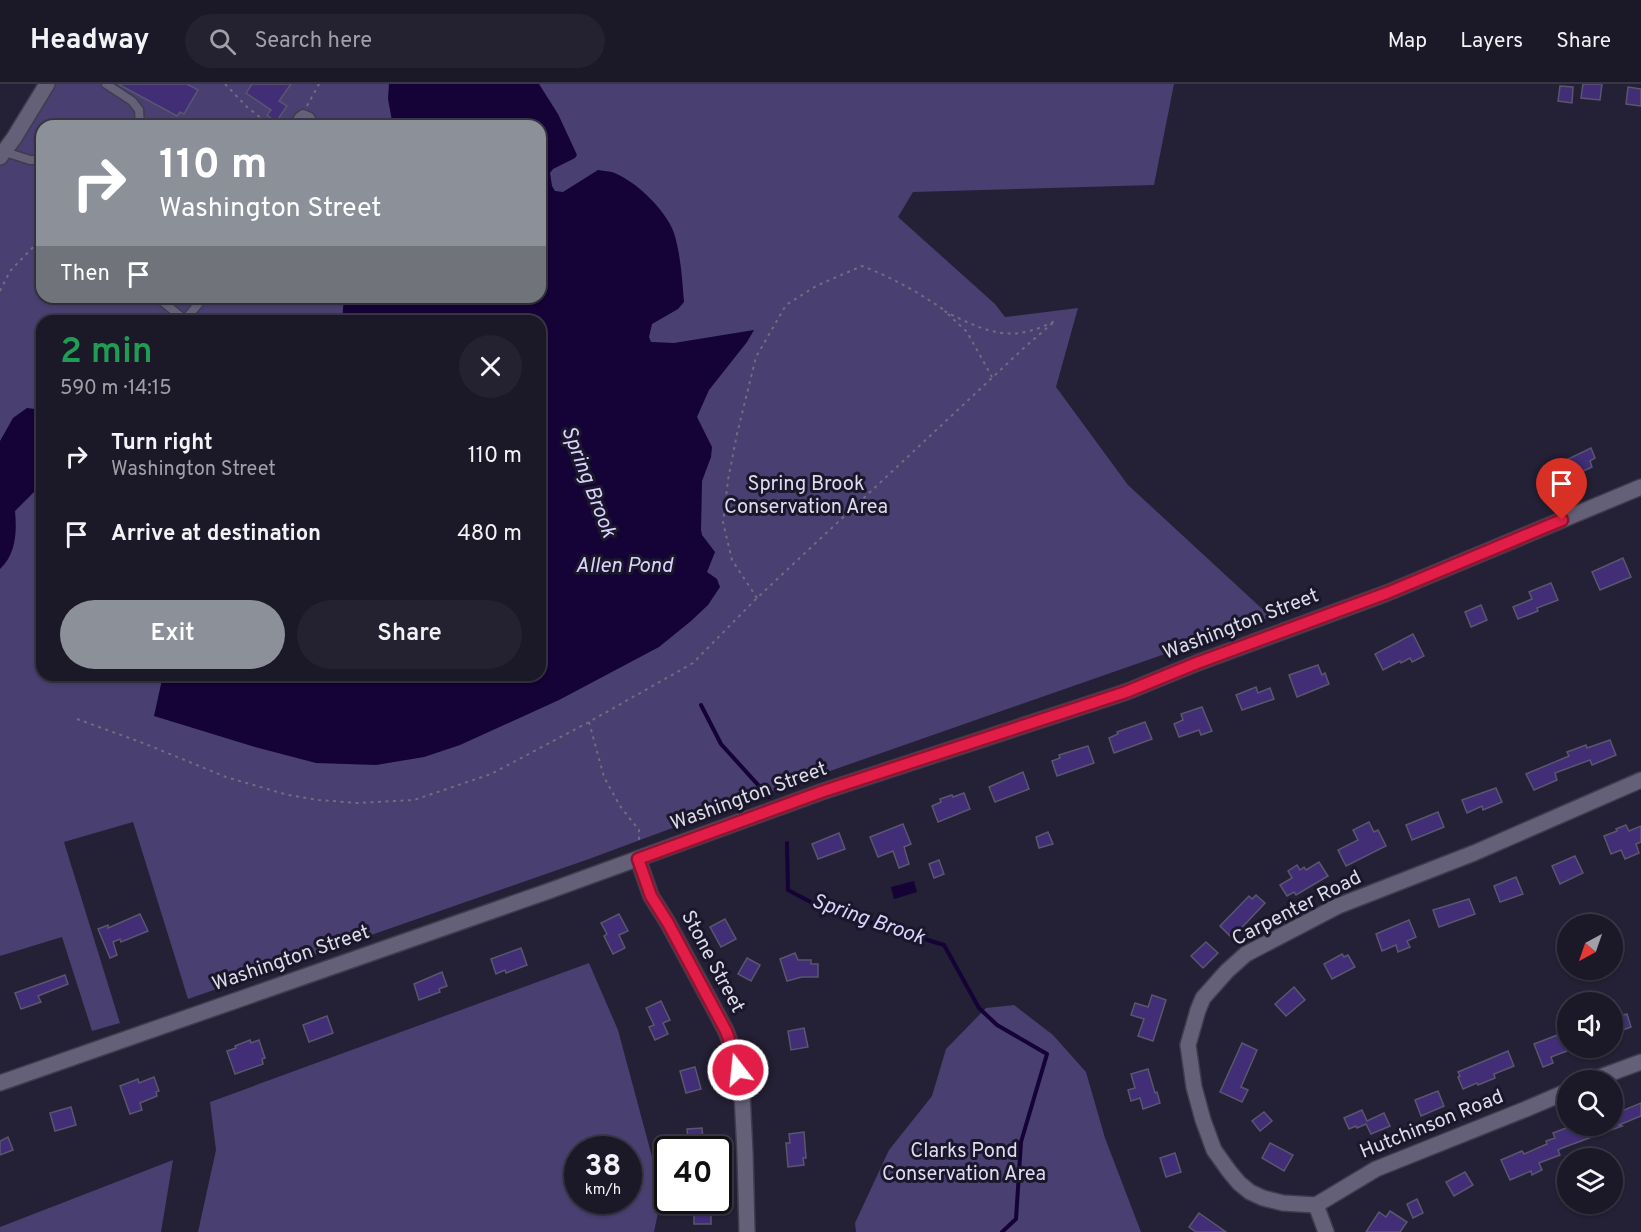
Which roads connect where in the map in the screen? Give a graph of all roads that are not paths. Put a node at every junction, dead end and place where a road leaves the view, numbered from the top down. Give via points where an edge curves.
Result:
1 (47, 84) edge
2 (106, 84) edge
3 (140, 120) edge
4 (298, 120) edge
5 (312, 120) edge
6 (3, 154) edge
7 (36, 160) edge
8 (164, 303) edge
9 (199, 303) edge
10 (179, 315) edge
11 (189, 315) edge
12 (1641, 487) edge
13 (1641, 780) edge
14 (638, 859) junction
15 (1641, 1062) edge
16 (1619, 1070) edge
17 (0, 1083) edge
18 (1557, 1096) edge
19 (1316, 1205) junction
20 (747, 1232) edge
21 (1326, 1232) edge

1 - 6 main road
2 - 3 lane via 132,101
4 - 5 lane via 303,114
6 - 7 lane
8 - 10 lane
9 - 11 lane
12 - 14 main road, Washington Street via 1397,588 1126,692 821,792
13 - 19 main road, Carpenter Road via 1474,854 1338,906 1246,954 1203,998 1188,1045 1189,1062 1214,1150 1250,1192 1283,1203
14 - 17 main road, Washington Street
14 - 20 main road, Stone Street via 651,896 733,1050 742,1093
15 - 16 main road
18 - 19 main road, Hutchinson Road via 1376,1169
19 - 21 main road

